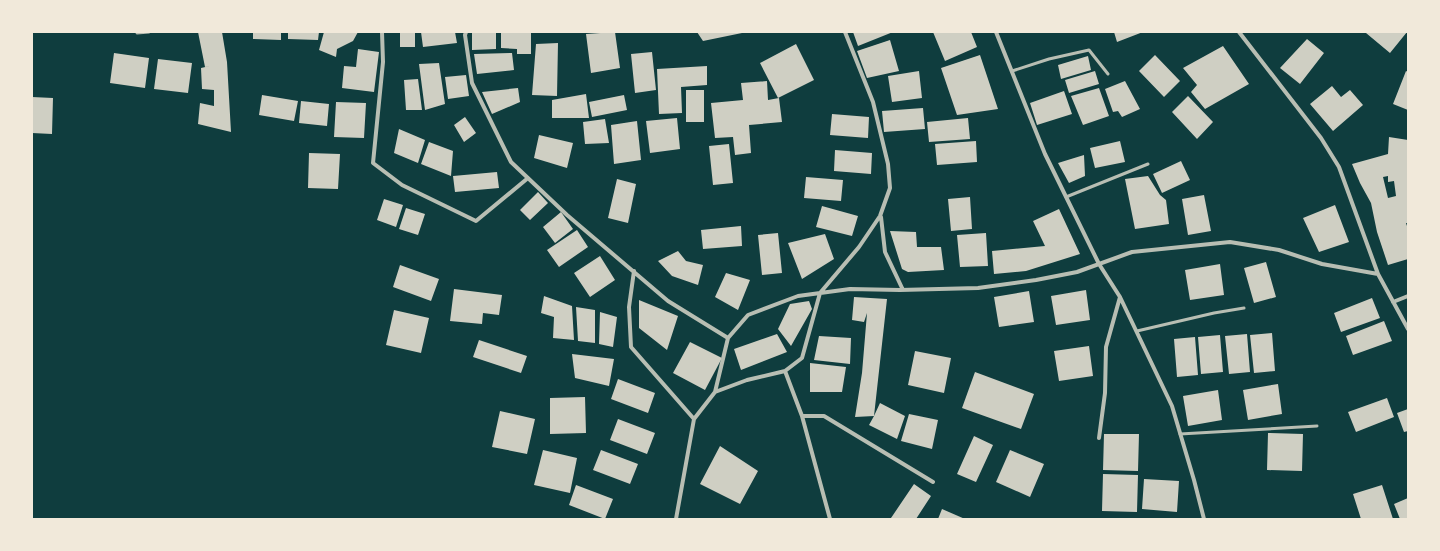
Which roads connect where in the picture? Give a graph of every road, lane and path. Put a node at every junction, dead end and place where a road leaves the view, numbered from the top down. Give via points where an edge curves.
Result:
1 (149, 32) edge
2 (382, 32) edge
3 (466, 32) edge
4 (845, 32) edge
5 (996, 32) edge
6 (1239, 32) edge
7 (137, 34) dead end
8 (1012, 71) junction
9 (1108, 74) dead end
10 (1148, 164) dead end
11 (528, 178) junction
12 (1066, 197) junction
13 (880, 216) junction
14 (1099, 264) junction
15 (634, 272) junction
16 (1378, 274) junction
17 (903, 290) junction
18 (820, 293) junction
19 (1408, 296) edge
20 (1120, 297) junction
21 (1393, 302) junction
22 (1244, 308) dead end
23 (1408, 329) edge
24 (1137, 332) junction
25 (728, 338) junction
26 (785, 371) junction
27 (715, 392) junction
28 (802, 416) junction
29 (694, 419) junction
30 (1317, 426) dead end
31 (1180, 434) junction
32 (1099, 438) dead end
33 (933, 482) dead end
34 (676, 519) edge
35 (830, 519) edge
36 (1204, 519) edge

1 - 7 lane
2 - 11 street via 383,62 373,163 402,185 476,221
3 - 11 street via 472,83 511,162
4 - 13 street via 872,102 888,164 890,188
5 - 8 street
6 - 16 street via 1321,138 1339,167
8 - 9 lane via 1088,50
8 - 12 street via 1045,154
10 - 12 lane
11 - 15 street
12 - 14 street
13 - 17 street via 885,252
13 - 18 street via 859,247
14 - 16 street via 1132,252 1230,242 1279,250 1322,264
14 - 17 street via 1077,272 978,288
14 - 20 street
15 - 25 street via 668,301
15 - 29 street via 629,307 631,347
16 - 21 street
17 - 18 street via 850,289
18 - 25 street via 798,296 748,315
18 - 26 street via 802,358
19 - 21 street
20 - 24 street
20 - 32 street via 1106,347 1105,393
21 - 23 street
22 - 24 lane
24 - 31 street via 1172,406
25 - 27 street
26 - 27 street via 747,380
26 - 28 street
27 - 29 street
28 - 33 street via 824,416
28 - 35 street
29 - 34 street
30 - 31 lane
31 - 36 street

